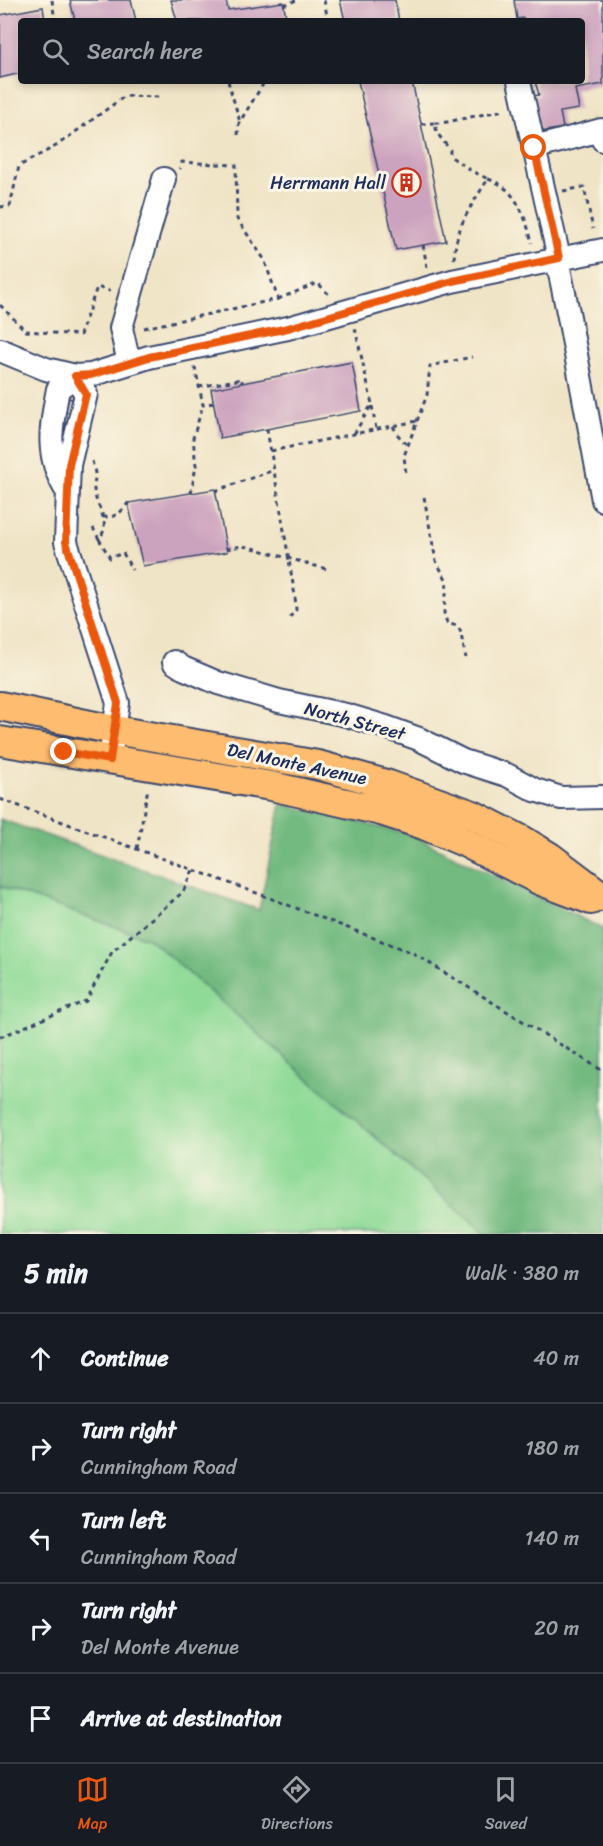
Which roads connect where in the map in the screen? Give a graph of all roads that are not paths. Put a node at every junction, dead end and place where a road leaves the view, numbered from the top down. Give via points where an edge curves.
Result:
1 (520, 84) edge
2 (603, 140) edge
3 (534, 148) junction
4 (170, 177) road end
5 (603, 250) edge
6 (558, 258) junction
7 (0, 350) edge
8 (129, 363) junction
9 (75, 376) junction
10 (603, 500) edge
11 (174, 662) dead end
12 (0, 706) edge
13 (114, 730) junction
14 (0, 741) edge
15 (110, 760) junction
16 (603, 797) edge
17 (603, 897) edge
18 (603, 904) edge

1 - 3 street
2 - 3 street via 601,130
3 - 6 street
4 - 8 street via 121,328
5 - 6 street
6 - 8 street via 453,281 288,328
6 - 10 street
7 - 9 street via 39,367
8 - 9 street
9 - 13 street via 58,388 50,445 67,491 66,542 118,703
11 - 16 street, North Street via 218,683 386,727 535,790 561,798
12 - 13 main road, Del Monte Avenue
13 - 15 street
13 - 17 main road, Del Monte Avenue via 318,765 389,785 473,815 522,840
14 - 15 main road, Del Monte Avenue
15 - 18 main road, Del Monte Avenue via 271,786 381,810

